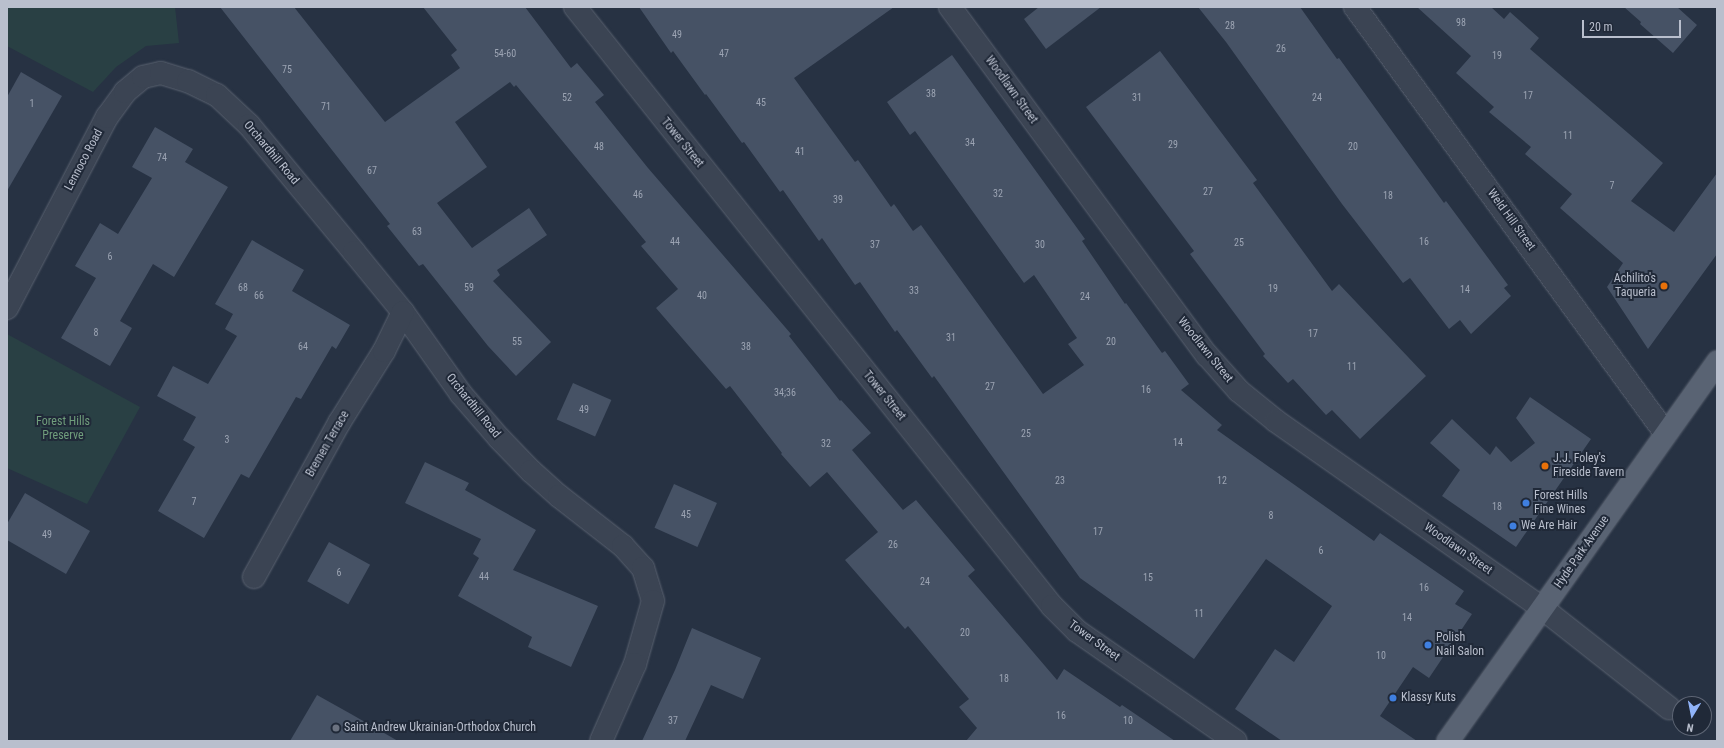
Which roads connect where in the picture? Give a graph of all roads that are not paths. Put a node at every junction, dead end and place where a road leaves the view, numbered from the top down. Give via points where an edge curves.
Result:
1 (575, 7) edge
2 (950, 7) edge
3 (1355, 7) edge
4 (203, 88) joint
5 (7, 308) edge
6 (403, 312) junction
7 (1717, 362) edge
8 (1666, 434) junction
9 (254, 577) dead end
10 (1542, 608) junction
11 (1669, 708) dead end
12 (601, 741) edge
13 (1235, 741) edge
14 (1448, 741) edge

1 - 13 street, Tower Street via 1052,606 1077,630
2 - 10 street, Woodlawn Street via 1224,376 1276,421
3 - 8 street, Weld Hill Street
4 - 5 street, Lennoco Road via 161,74 143,77 125,92 107,117
4 - 6 street, Orchardhill Road via 217,95 249,125
6 - 9 street, Bremen Terrace via 384,351 338,423
6 - 12 street, Orchardhill Road via 461,394 499,438 531,471 623,546 643,568 653,601 635,664
7 - 8 main road, Hyde Park Avenue
8 - 10 main road, Hyde Park Avenue
10 - 11 street, Woodlawn Street
10 - 14 main road, Hyde Park Avenue

